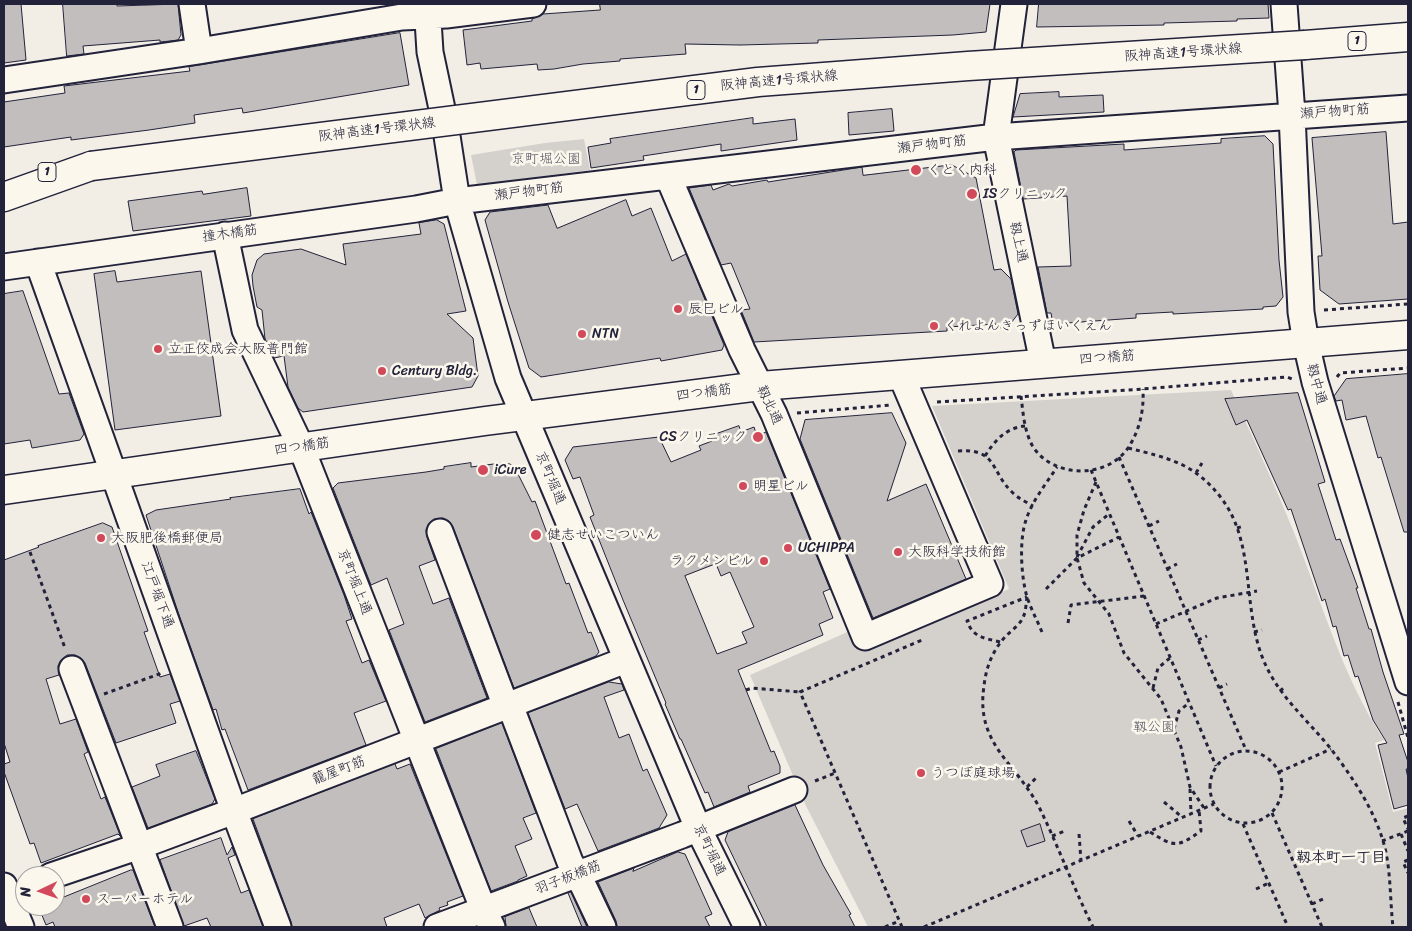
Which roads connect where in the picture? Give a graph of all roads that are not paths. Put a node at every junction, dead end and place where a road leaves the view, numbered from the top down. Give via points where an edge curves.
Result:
1 (192, 4) edge
2 (533, 4) edge
3 (1014, 4) edge
4 (1284, 4) edge
5 (427, 10) edge
6 (1408, 32) edge
7 (1408, 37) edge
8 (1361, 40) junction
9 (1305, 45) junction
10 (1408, 50) edge
11 (199, 51) junction
12 (4, 80) edge
13 (1408, 108) edge
14 (1292, 115) junction
15 (996, 137) junction
16 (90, 166) junction
17 (668, 176) junction
18 (4, 178) edge
19 (4, 198) edge
20 (457, 201) junction
21 (225, 235) junction
22 (38, 262) junction
23 (4, 268) edge
24 (1408, 335) edge
25 (1306, 343) junction
26 (1043, 363) junction
27 (900, 375) junction
28 (760, 386) junction
29 (523, 417) junction
30 (301, 447) junction
31 (115, 475) junction
32 (4, 490) edge
33 (440, 532) dead end
34 (1399, 621) edge
35 (626, 660) junction
36 (70, 662) road end
37 (1408, 682) edge
38 (508, 705) junction
39 (417, 741) junction
40 (794, 790) dead end
41 (234, 811) junction
42 (698, 828) junction
43 (140, 846) junction
44 (65, 871) edge
45 (577, 874) junction
46 (10, 889) edge
47 (488, 919) edge
48 (21, 927) edge
49 (170, 927) edge
50 (278, 927) edge
51 (437, 927) edge
52 (602, 927) edge
53 (747, 927) edge

1 - 11 street
2 - 5 street via 446,15
3 - 15 street, 靱上通
4 - 14 street, 靱中通
5 - 11 street
5 - 20 street, 京町堀通 via 430,52
6 - 8 main road, 1
7 - 8 main road, 阪神高速1号環状線 / 1
8 - 9 main road, 阪神高速1号環状線 / 1
9 - 10 main road
9 - 16 main road, 阪神高速1号環状線 / 1, bridge via 758,82
11 - 12 street
13 - 14 street, 瀬戸物町筋
14 - 15 street, 瀬戸物町筋
14 - 25 street, 靱中通 via 1301,312
15 - 17 street, 瀬戸物町筋
15 - 26 street, 靱上通
16 - 18 main road, 阪神高速1号環状線 / 1
16 - 19 main road
17 - 20 street, 瀬戸物町筋
17 - 28 street, 靱北通
20 - 21 street, 撞木橋筋
20 - 29 street, 京町堀通 via 508,378
21 - 22 street, 撞木橋筋
21 - 30 street, 京町堀上通 via 245,330
22 - 23 street, 撞木橋筋
22 - 31 street, 江戸堀下通
24 - 25 main road, 四つ橋筋
25 - 26 main road, 四つ橋筋
25 - 34 street, 靱中通 via 1315,382
26 - 27 main road, 四つ橋筋
27 - 28 main road, 四つ橋筋
27 - 28 street, 靱北通 via 990,584 865,637
28 - 29 main road, 四つ橋筋
29 - 30 main road, 四つ橋筋
29 - 35 street, 京町堀通
30 - 31 main road, 四つ橋筋
30 - 39 street, 京町堀上通
31 - 32 main road, 四つ橋筋
31 - 41 street, 江戸堀下通
33 - 38 street
34 - 37 street, 靱中通
35 - 38 street, 籠屋町筋
35 - 42 street, 京町堀通
36 - 43 street
38 - 39 street, 籠屋町筋
38 - 45 street
39 - 41 street, 籠屋町筋
39 - 47 street, 京町堀上通
40 - 42 street, 羽子板橋筋
41 - 43 street, 籠屋町筋
41 - 50 street, 江戸堀下通
42 - 45 street, 羽子板橋筋
42 - 53 street, 京町堀通
43 - 44 street, 籠屋町筋
43 - 49 street
45 - 47 street, 羽子板橋筋
45 - 52 street
46 - 48 street
47 - 51 street, 羽子板橋筋

